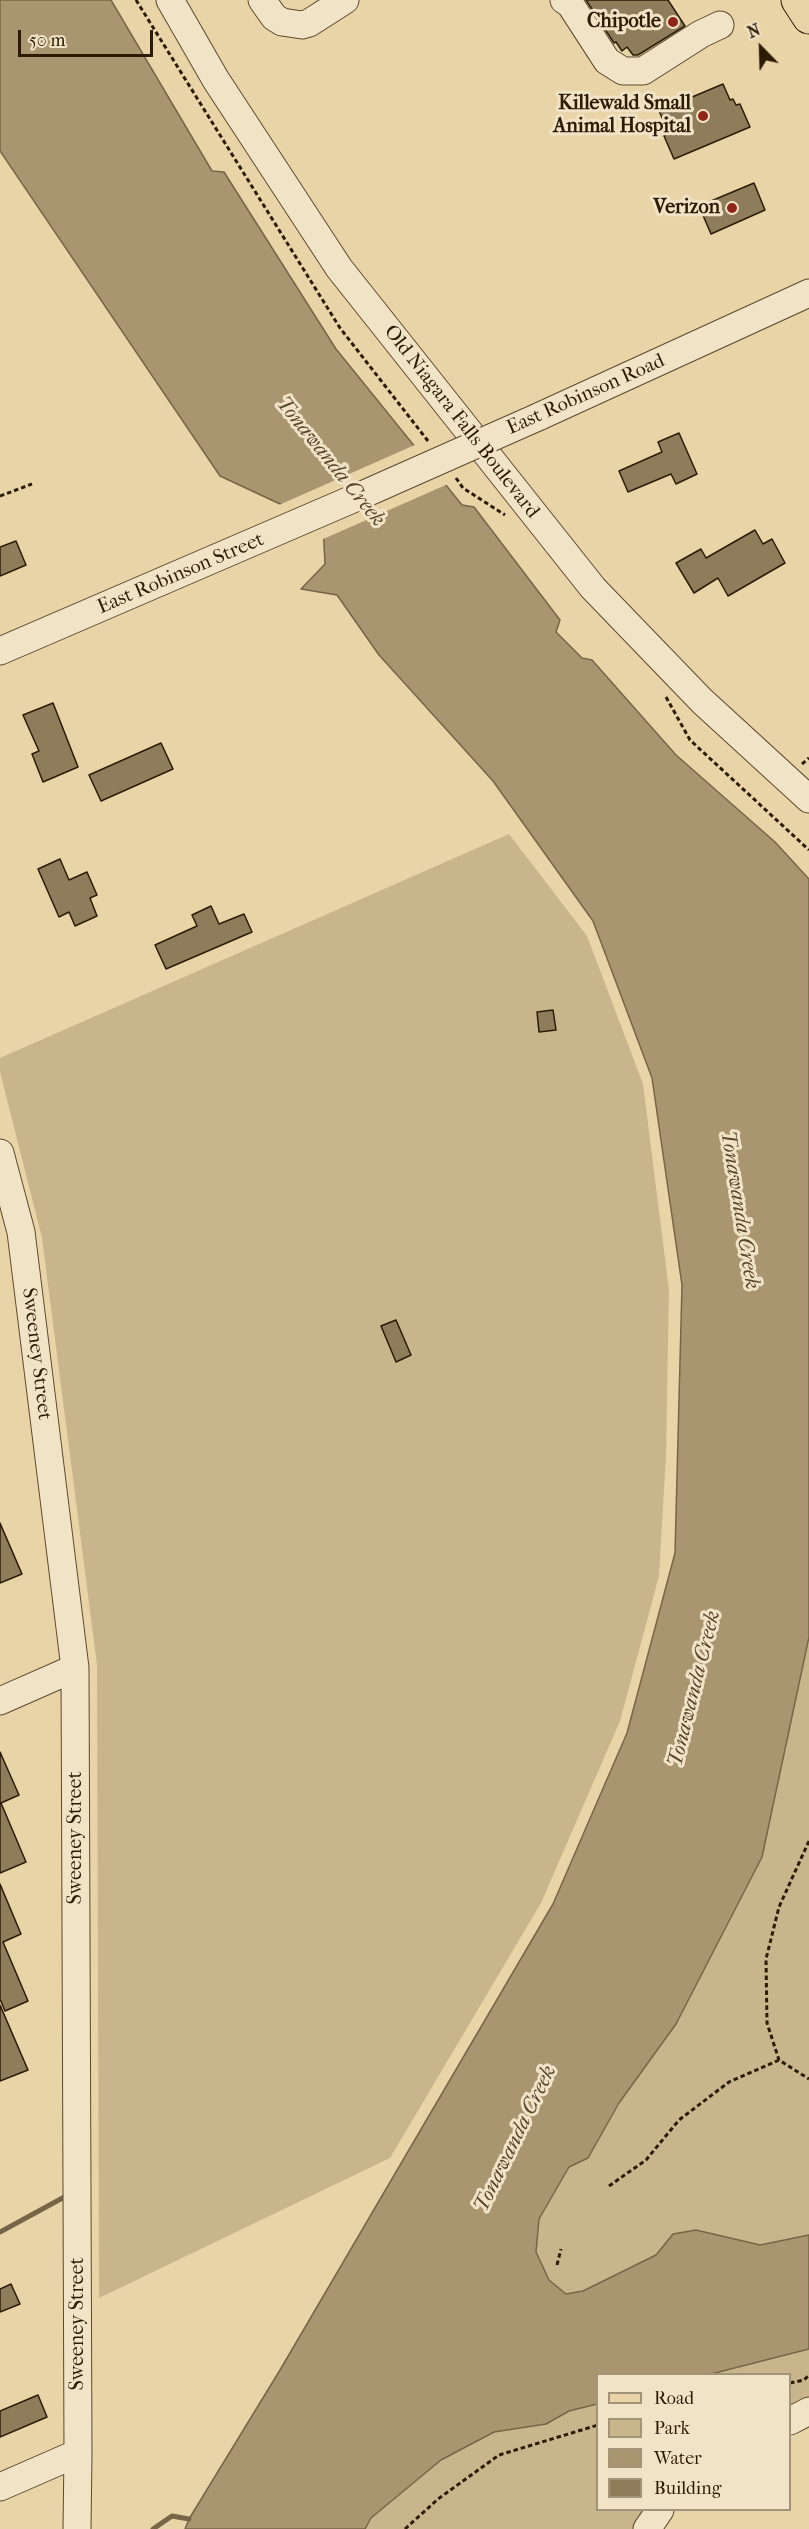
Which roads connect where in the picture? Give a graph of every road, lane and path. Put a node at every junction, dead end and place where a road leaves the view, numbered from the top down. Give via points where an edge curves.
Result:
1 (170, 0) edge
2 (262, 0) edge
3 (345, 0) edge
4 (564, 0) edge
5 (798, 0) edge
6 (809, 17) edge
7 (720, 25) dead end
8 (809, 293) edge
9 (32, 484) dead end
10 (362, 495) joint
11 (0, 496) edge
12 (0, 651) edge
13 (809, 799) edge
14 (0, 1153) edge
15 (75, 1668) junction
16 (0, 1701) edge
17 (809, 1841) edge
18 (778, 2061) junction
19 (809, 2079) edge
20 (609, 2186) dead end
21 (561, 2249) dead end
22 (557, 2265) dead end
23 (809, 2375) edge
24 (804, 2380) junction
25 (791, 2383) edge
26 (809, 2389) edge
27 (809, 2411) edge
28 (791, 2420) edge
29 (596, 2425) edge
30 (78, 2452) junction
31 (0, 2487) edge
32 (659, 2511) edge
33 (77, 2529) edge
34 (405, 2529) edge
35 (647, 2529) edge

1 - 13 street, Old Niagara Falls Boulevard via 216,80 339,268 592,588 702,702
2 - 3 street via 282,22 302,25
4 - 7 street via 607,61 623,71 643,71
5 - 6 main road
8 - 10 street, East Robinson Road, bridge
9 - 11 path
10 - 12 street, East Robinson Street
14 - 15 street, Sweeney Street via 21,1232
15 - 16 street
15 - 30 street, Sweeney Street
17 - 18 path via 779,1907 766,1959 767,2023
18 - 19 path
18 - 20 path via 729,2082 678,2120 646,2160
21 - 22 path
23 - 24 path
24 - 25 path
24 - 26 path
27 - 28 street
29 - 34 path via 499,2455 438,2499
30 - 31 street
30 - 33 street, Sweeney Street
32 - 35 street

